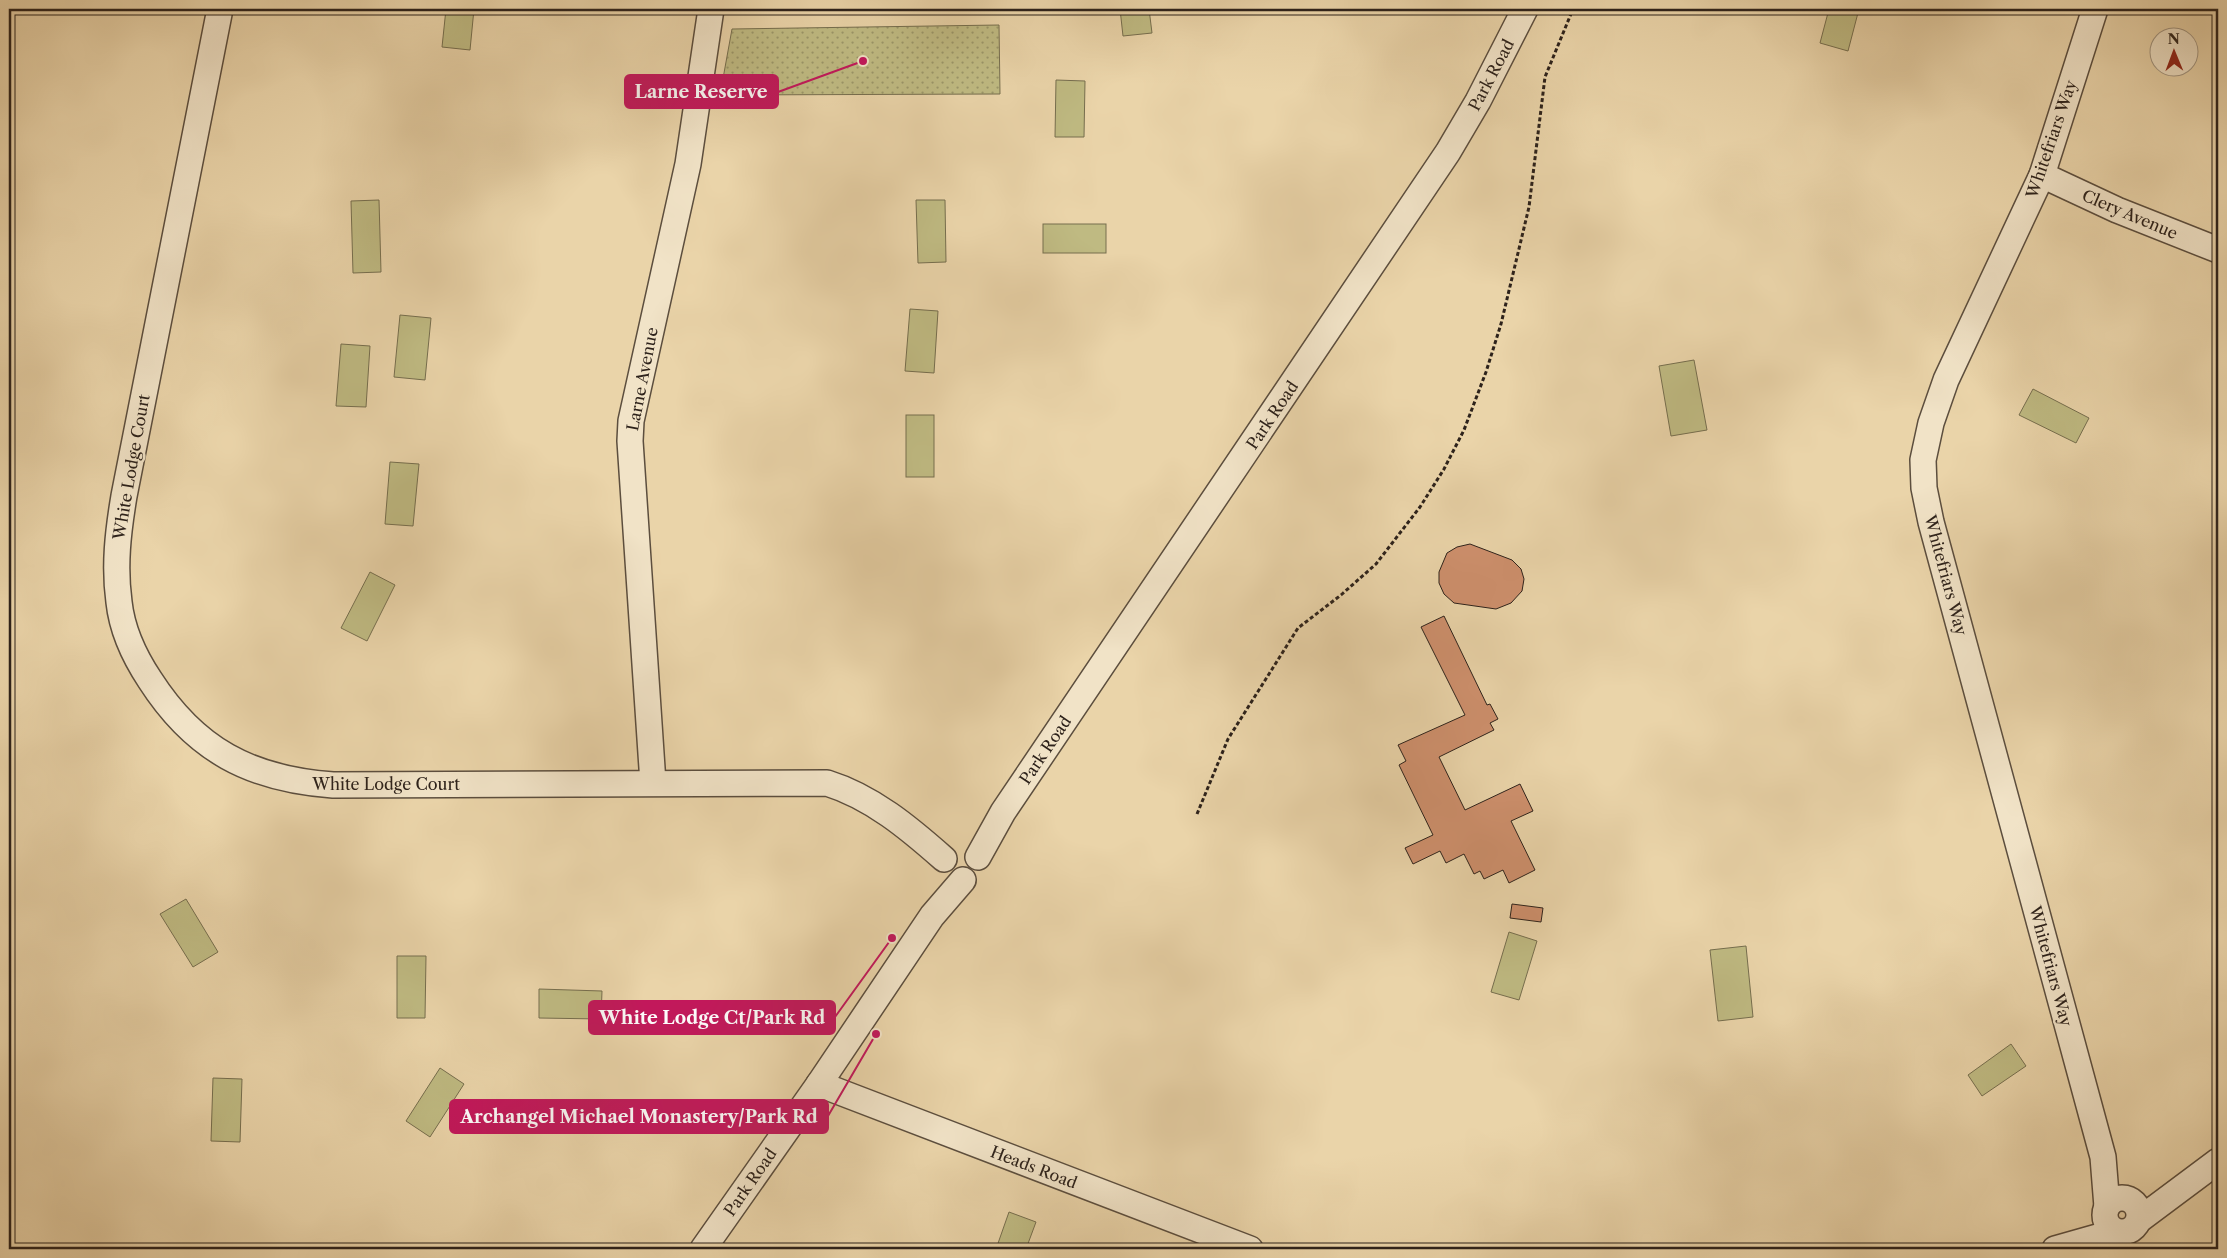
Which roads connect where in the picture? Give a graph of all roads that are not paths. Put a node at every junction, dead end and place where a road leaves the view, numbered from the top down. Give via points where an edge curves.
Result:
1 (711, 9) edge
2 (1525, 9) edge
3 (2095, 9) edge
4 (219, 14) dead end
5 (2042, 175) junction
6 (2218, 250) edge
7 (653, 783) junction
8 (958, 860) junction
9 (819, 1084) junction
10 (2218, 1161) edge
11 (2120, 1212) junction
12 (2060, 1247) edge
13 (703, 1249) edge
14 (1250, 1249) edge

1 - 7 street, Larne Avenue via 688,164 631,421
2 - 8 street, Park Road via 1478,101 1407,215 1003,812
3 - 5 street, Whitefriars Way
4 - 7 street, White Lodge Court via 116,549 119,605 128,641 143,669 166,706 190,731 222,754 270,775 302,783
5 - 6 street, Clery Avenue via 2117,210
5 - 11 street, Whitefriars Way via 1946,380 1931,423 1923,460 1924,488 1930,522
7 - 8 street, White Lodge Court via 827,783 856,794
8 - 9 street, Park Road via 932,916
9 - 13 street, Park Road
9 - 14 street, Heads Road
10 - 11 street via 2188,1182
11 - 12 street

